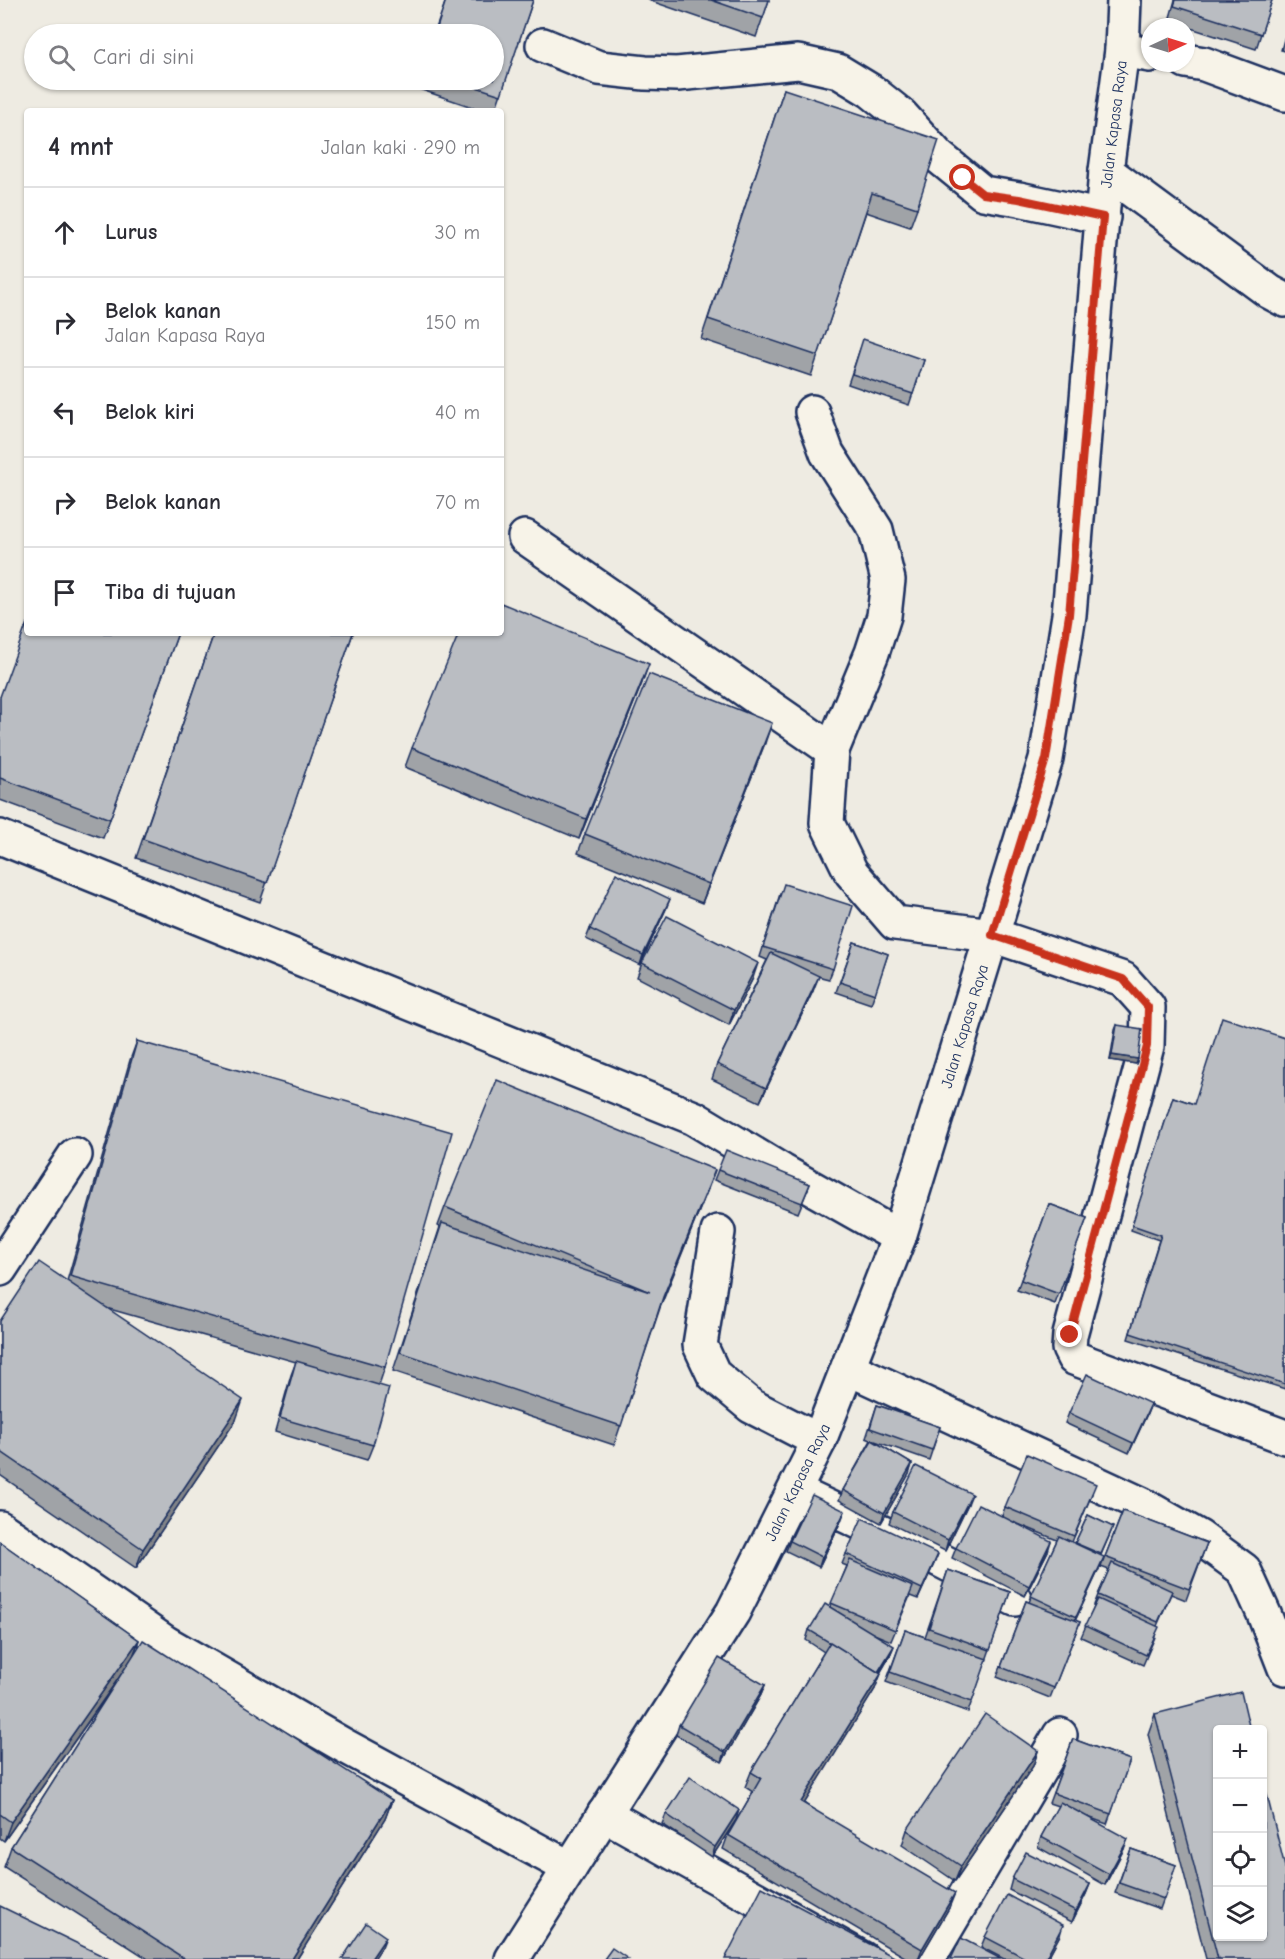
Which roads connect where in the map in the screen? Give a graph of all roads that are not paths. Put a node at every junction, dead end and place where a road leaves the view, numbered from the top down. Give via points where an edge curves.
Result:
1 (1124, 0) edge
2 (543, 45) dead end
3 (1136, 53) edge
4 (1195, 62) edge
5 (1285, 94) edge
6 (1106, 171) junction
7 (1103, 217) junction
8 (1285, 300) edge
9 (812, 412) dead end
10 (525, 537) dead end
11 (832, 750) junction
12 (0, 837) edge
13 (992, 935) junction
14 (75, 1155) dead end
15 (718, 1232) dead end
16 (899, 1238) junction
17 (0, 1269) edge
18 (848, 1368) junction
19 (1285, 1437) edge
20 (819, 1441) junction
21 (794, 1491) junction
22 (0, 1528) edge
23 (1015, 1599) dead end
24 (1285, 1668) edge
25 (1060, 1735) dead end
26 (604, 1814) junction
27 (570, 1868) junction
28 (512, 1959) edge
29 (863, 1959) edge
30 (928, 1959) edge

1 - 3 main road, Jalan Kapasa Raya
2 - 7 main road via 599,68 645,74 798,62 838,71 901,115 939,157 983,194
3 - 6 main road, Jalan Kapasa Raya
4 - 5 main road
6 - 7 main road, Jalan Kapasa Raya
6 - 8 main road
7 - 13 main road, Jalan Kapasa Raya via 1069,615 1046,759
9 - 11 main road via 827,453 876,530 888,580 884,616 872,653
10 - 11 main road
11 - 13 main road via 827,823 850,872 895,924
12 - 16 main road via 694,1118
13 - 16 main road, Jalan Kapasa Raya
13 - 19 main road via 1123,979 1148,1007 1147,1046 1070,1335 1069,1348 1074,1358
14 - 17 main road
15 - 20 main road via 700,1345 714,1375 751,1406
16 - 18 main road, Jalan Kapasa Raya
18 - 20 main road, Jalan Kapasa Raya
18 - 24 main road via 1141,1504 1199,1537 1244,1570
20 - 21 main road, Jalan Kapasa Raya
21 - 23 main road
21 - 26 main road, Jalan Kapasa Raya via 733,1612
22 - 27 main road via 166,1643
25 - 30 main road
26 - 27 main road, Jalan Kapasa Raya
26 - 29 main road
27 - 28 main road, Jalan Kapasa Raya

